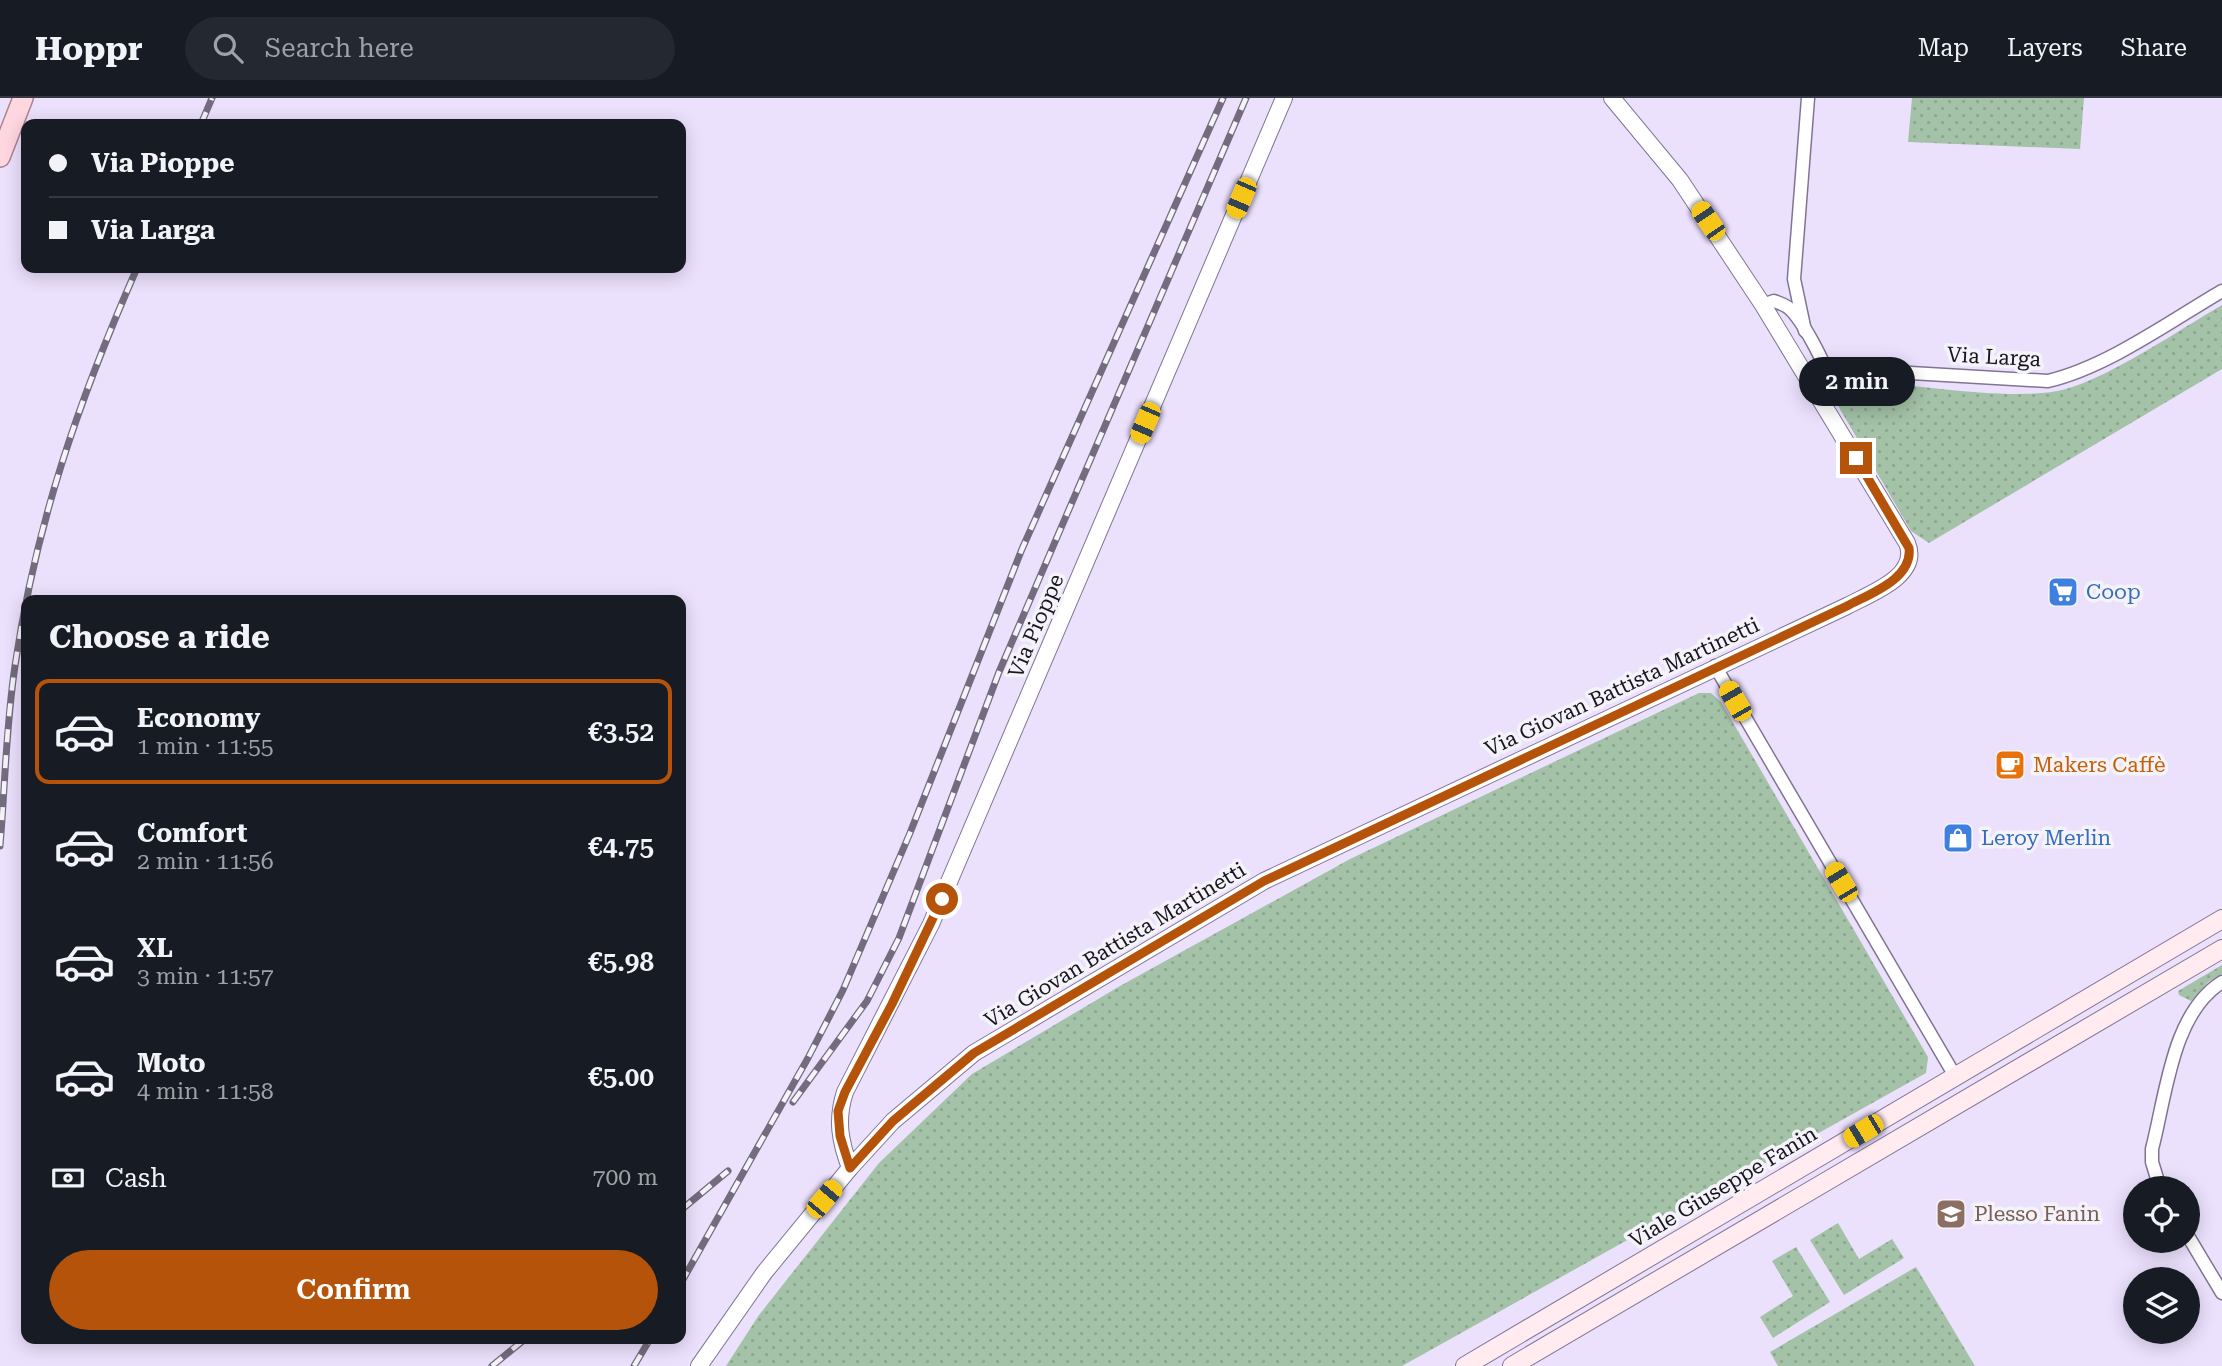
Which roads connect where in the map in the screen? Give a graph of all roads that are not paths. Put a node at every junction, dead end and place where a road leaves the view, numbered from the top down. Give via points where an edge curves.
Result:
1 (23, 98) edge
2 (1284, 98) edge
3 (1612, 98) edge
4 (1808, 98) edge
5 (0, 157) edge
6 (2222, 291) edge
7 (1763, 305) junction
8 (1805, 331) junction
9 (1826, 368) junction
10 (1818, 394) junction
11 (1714, 666) junction
12 (2222, 919) edge
13 (2222, 949) edge
14 (2222, 982) edge
15 (1955, 1076) junction
16 (850, 1168) junction
17 (2156, 1176) edge
18 (2198, 1253) edge
19 (2222, 1293) edge
20 (1584, 1295) junction
21 (1597, 1315) junction
22 (699, 1366) edge
23 (1465, 1366) edge
24 (1512, 1366) edge

1 - 5 main road
2 - 16 street, Via Pioppe via 931,924 845,1092 838,1111
3 - 7 street via 1680,180
4 - 8 street via 1794,279
6 - 9 street, Via Larga via 2094,365 2048,381
7 - 8 street via 1774,301 1790,308
7 - 10 street
8 - 9 street
9 - 10 street via 1828,377
10 - 11 street, Via Giovan Battista Martinetti via 1907,543 1910,555 1905,569 1847,606
11 - 15 street
11 - 16 street, Via Giovan Battista Martinetti via 1264,881 974,1053 893,1121
12 - 15 main road, Viale Giuseppe Fanin
13 - 21 main road
14 - 17 street via 2193,1008 2177,1048 2152,1149
15 - 20 main road, Viale Giuseppe Fanin
16 - 22 street, Via Giovan Battista Martinetti via 764,1273
18 - 19 street
20 - 21 street
20 - 23 main road, Viale Giuseppe Fanin
21 - 24 main road

